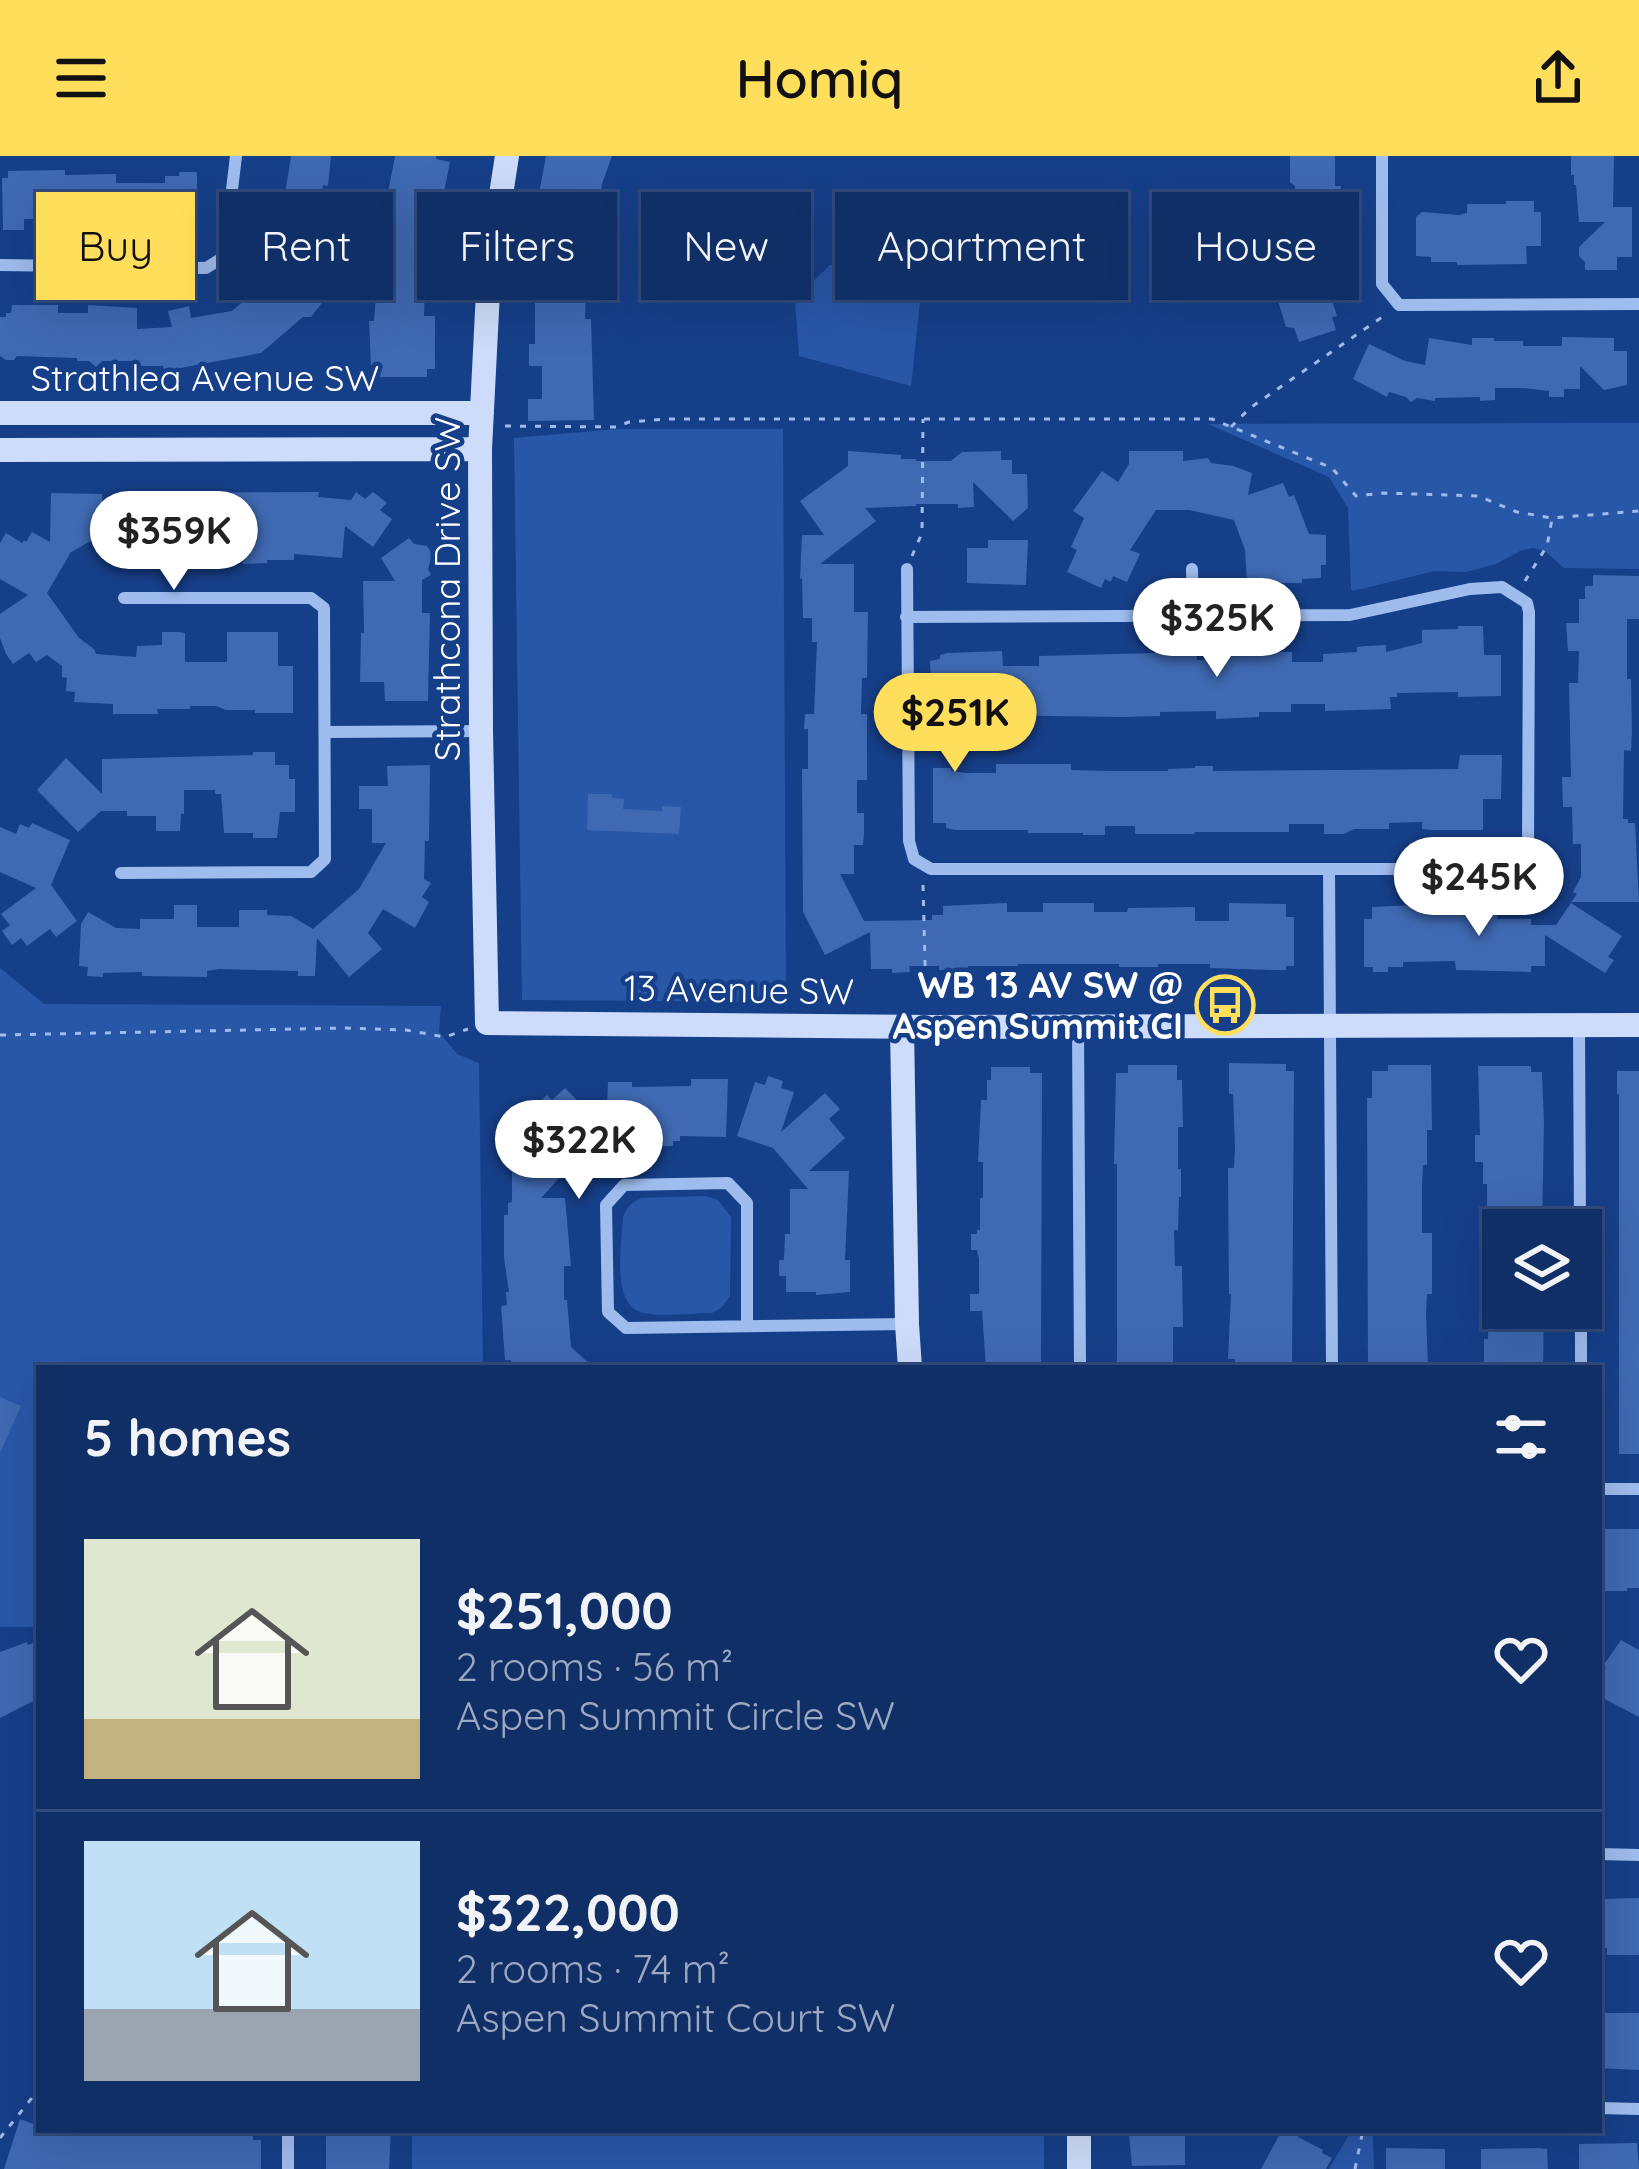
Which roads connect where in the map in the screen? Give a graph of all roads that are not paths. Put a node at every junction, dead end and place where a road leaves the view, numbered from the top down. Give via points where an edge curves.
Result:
1 (236, 156) edge
2 (507, 156) edge
3 (1382, 156) edge
4 (0, 265) edge
5 (1639, 304) edge
6 (0, 413) edge
7 (481, 429) junction
8 (0, 450) edge
9 (907, 569) road end
10 (1192, 569) dead end
11 (124, 598) dead end
12 (1193, 616) junction
13 (907, 617) junction
14 (481, 731) junction
15 (326, 733) junction
16 (1329, 870) junction
17 (122, 873) dead end
18 (487, 1023) joint
19 (1580, 1025) junction
20 (1639, 1025) edge
21 (1330, 1026) junction
22 (902, 1027) junction
23 (1078, 1027) junction
24 (1580, 1209) edge
25 (907, 1324) junction
26 (747, 1326) junction
27 (1581, 1329) edge
28 (910, 1365) edge
29 (1080, 1365) edge
30 (1332, 1365) edge
31 (1581, 1365) edge
32 (1602, 1489) edge
33 (1639, 1489) edge
34 (1602, 1854) edge
35 (1639, 1855) edge
36 (1602, 2108) edge
37 (1639, 2109) edge
38 (288, 2133) edge
39 (1078, 2133) edge
40 (288, 2169) edge
41 (1079, 2169) edge

1 - 4 street via 224,257 206,268
2 - 7 street, Strathcona Drive SW via 489,272
3 - 5 street via 1382,284 1399,305
6 - 7 street, Strathlea Avenue SW
7 - 8 street, Strathlea Avenue SW
7 - 14 street, Strathcona Drive SW
9 - 13 street
10 - 12 street
11 - 15 street via 311,598 324,608
12 - 13 street
12 - 16 street via 1350,615 1502,587 1527,603 1525,856 1507,869
13 - 16 street via 909,842 922,864
14 - 15 street
14 - 18 street, Strathcona Drive SW
15 - 17 street via 326,859 311,872
16 - 21 street
18 - 22 street, 13 Avenue SW
19 - 20 street, 13 Avenue SW
19 - 21 street, 13 Avenue SW
19 - 24 street
21 - 23 street, 13 Avenue SW
21 - 30 street
22 - 23 street, 13 Avenue SW
22 - 25 street
23 - 29 street
25 - 26 street
25 - 28 street
26 - 26 street via 626,1328 608,1312 606,1205 624,1184 728,1183 747,1203
27 - 31 street
32 - 33 street
34 - 35 street
36 - 37 street
38 - 40 street
39 - 41 street

